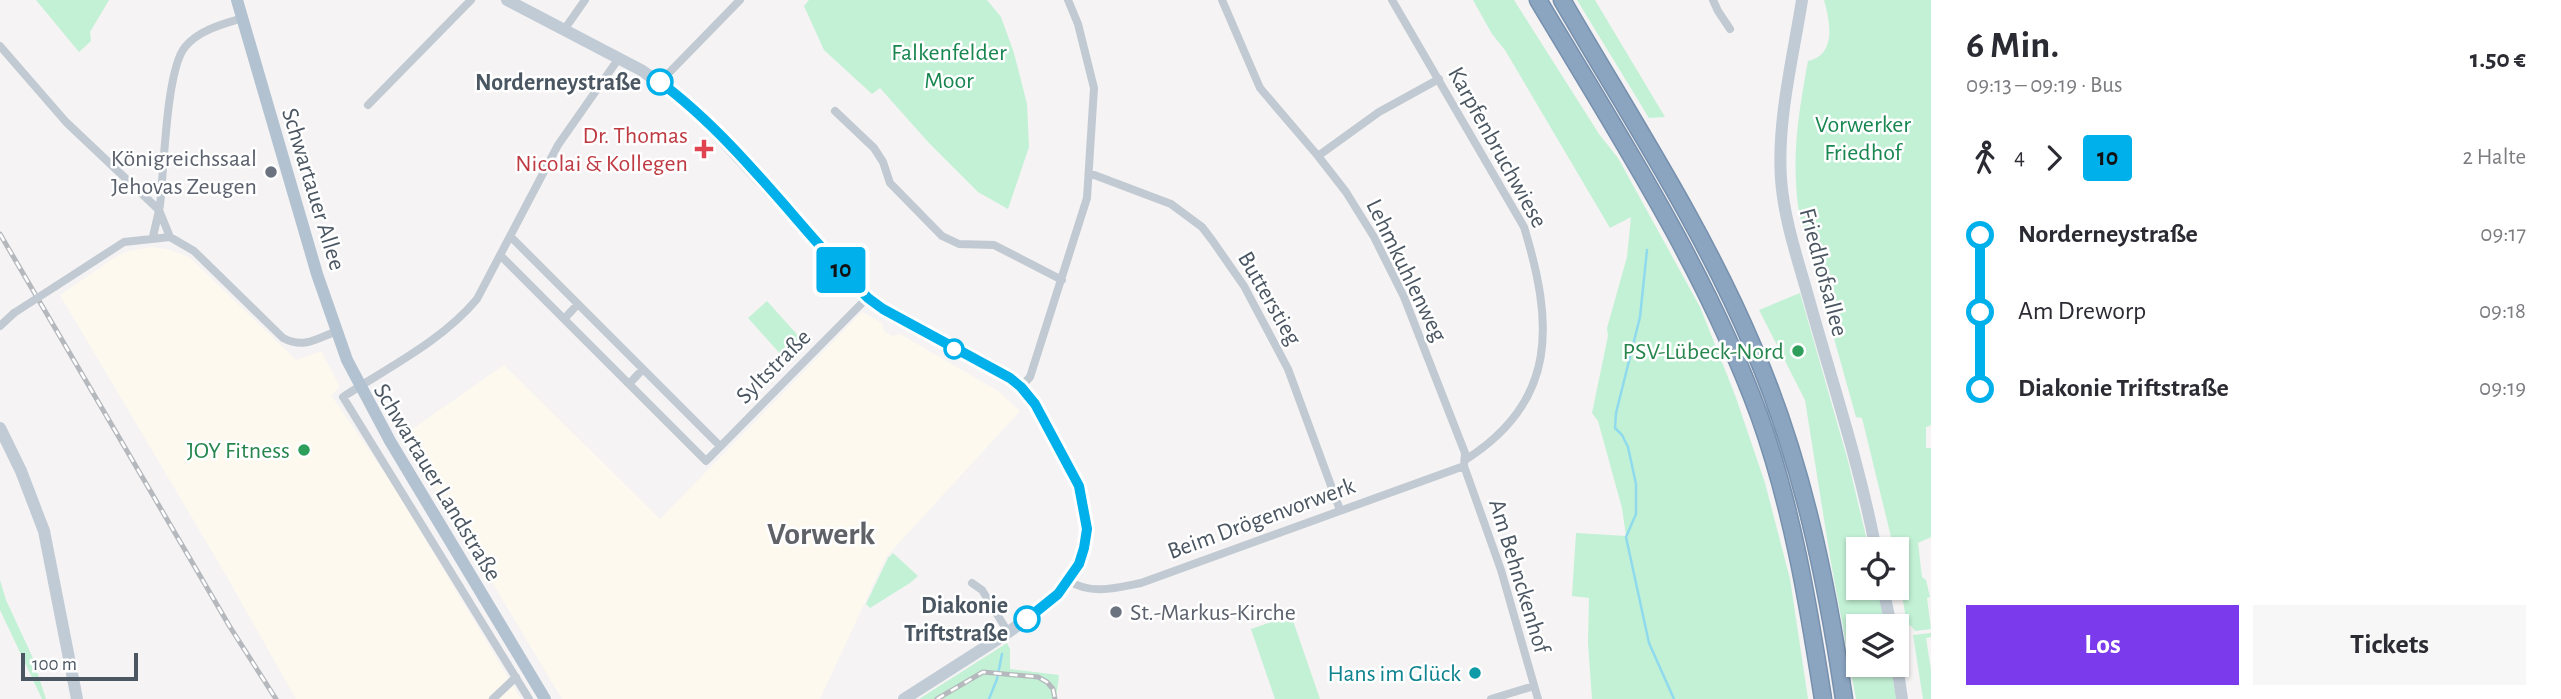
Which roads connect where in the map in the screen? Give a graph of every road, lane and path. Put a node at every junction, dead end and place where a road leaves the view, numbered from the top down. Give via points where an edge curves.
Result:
1 (237, 0) edge
2 (471, 0) edge
3 (507, 0) edge
4 (585, 0) edge
5 (740, 0) edge
6 (1068, 0) edge
7 (1234, 0) edge
8 (1392, 0) edge
9 (1538, 0) edge
10 (1562, 0) edge
11 (1713, 0) edge
12 (1802, 0) edge
13 (1223, 2) edge
14 (243, 18) junction
15 (1730, 29) dead end
16 (564, 30) junction
17 (0, 46) edge
18 (619, 58) junction
19 (1439, 79) junction
20 (660, 82) junction
21 (368, 106) dead end
22 (835, 111) dead end
23 (1318, 156) junction
24 (1089, 173) junction
25 (159, 210) junction
26 (153, 237) junction
27 (170, 237) junction
28 (511, 237) junction
29 (501, 256) junction
30 (1062, 280) junction
31 (868, 298) junction
32 (578, 304) junction
33 (564, 319) junction
34 (0, 326) edge
35 (337, 331) junction
36 (643, 369) junction
37 (629, 384) junction
38 (360, 387) junction
39 (1021, 387) junction
40 (0, 428) edge
41 (720, 446) junction
42 (1465, 463) junction
43 (1340, 510) junction
44 (1873, 537) edge
45 (1069, 581) junction
46 (972, 583) dead end
47 (1008, 632) junction
48 (516, 677) junction
49 (1899, 677) edge
50 (1534, 686) junction
51 (77, 699) edge
52 (493, 699) edge
53 (529, 699) edge
54 (545, 699) edge
55 (904, 699) edge
56 (1491, 699) edge
57 (1538, 699) edge
58 (1823, 699) edge
59 (1844, 699) edge
60 (1902, 699) edge

1 - 14 main road, Schwartauer Allee
2 - 21 street
3 - 16 street
4 - 16 street
5 - 20 street
6 - 24 street via 1094,88
7 - 13 street
8 - 19 street, Karpfenbruchwiese
9 - 58 highway via 1659,205 1736,357 1794,535
10 - 59 highway via 1705,245 1753,346 1803,490 1830,606
11 - 15 street
12 - 44 street, Friedhofsallee via 1784,115 1781,182
13 - 23 street, Lehmkuhlenweg via 1260,88
14 - 25 street via 200,34 178,57
14 - 35 main road, Schwartauer Allee
16 - 18 street
17 - 25 street via 66,122
18 - 20 street
18 - 28 street via 558,145
19 - 23 street via 1379,112
19 - 42 street, Karpfenbruchwiese via 1524,227 1536,267 1545,328 1530,390 1512,420
20 - 31 street via 723,139
22 - 30 street via 874,148 890,183 942,236 959,244 994,245
23 - 42 street, Lehmkuhlenweg via 1374,237 1404,297
24 - 30 street via 1087,198
24 - 43 street, Butterstieg via 1171,204 1212,240 1244,286 1288,369
25 - 26 street
25 - 27 street
26 - 27 street
26 - 34 street, bridge via 124,242
27 - 35 street via 194,251 283,338 302,344
28 - 29 street
28 - 32 street
29 - 33 street
29 - 38 street via 464,314
30 - 39 street via 1030,377
31 - 39 street
31 - 41 street, Syltstraße
32 - 33 street
32 - 36 street
33 - 37 street
35 - 38 main road, Schwartauer Allee
36 - 37 street
36 - 41 street
37 - 41 street, Syltstraße via 706,461
38 - 48 street, Schwartauer Landstraße via 343,397 351,412
38 - 54 main road, Schwartauer Landstraße
39 - 45 street via 1035,404 1082,497 1087,529
40 - 51 street via 44,531
42 - 43 street, Beim Drögenvorwerk
42 - 50 street, Am Behnckenhof
43 - 45 street, Beim Drögenvorwerk via 1141,583 1087,589
45 - 47 street via 1044,607
46 - 47 street via 982,590
47 - 55 street
48 - 52 street
48 - 53 street, Schwartauer Landstraße
49 - 60 street
50 - 56 street
50 - 57 street, Am Behnckenhof

